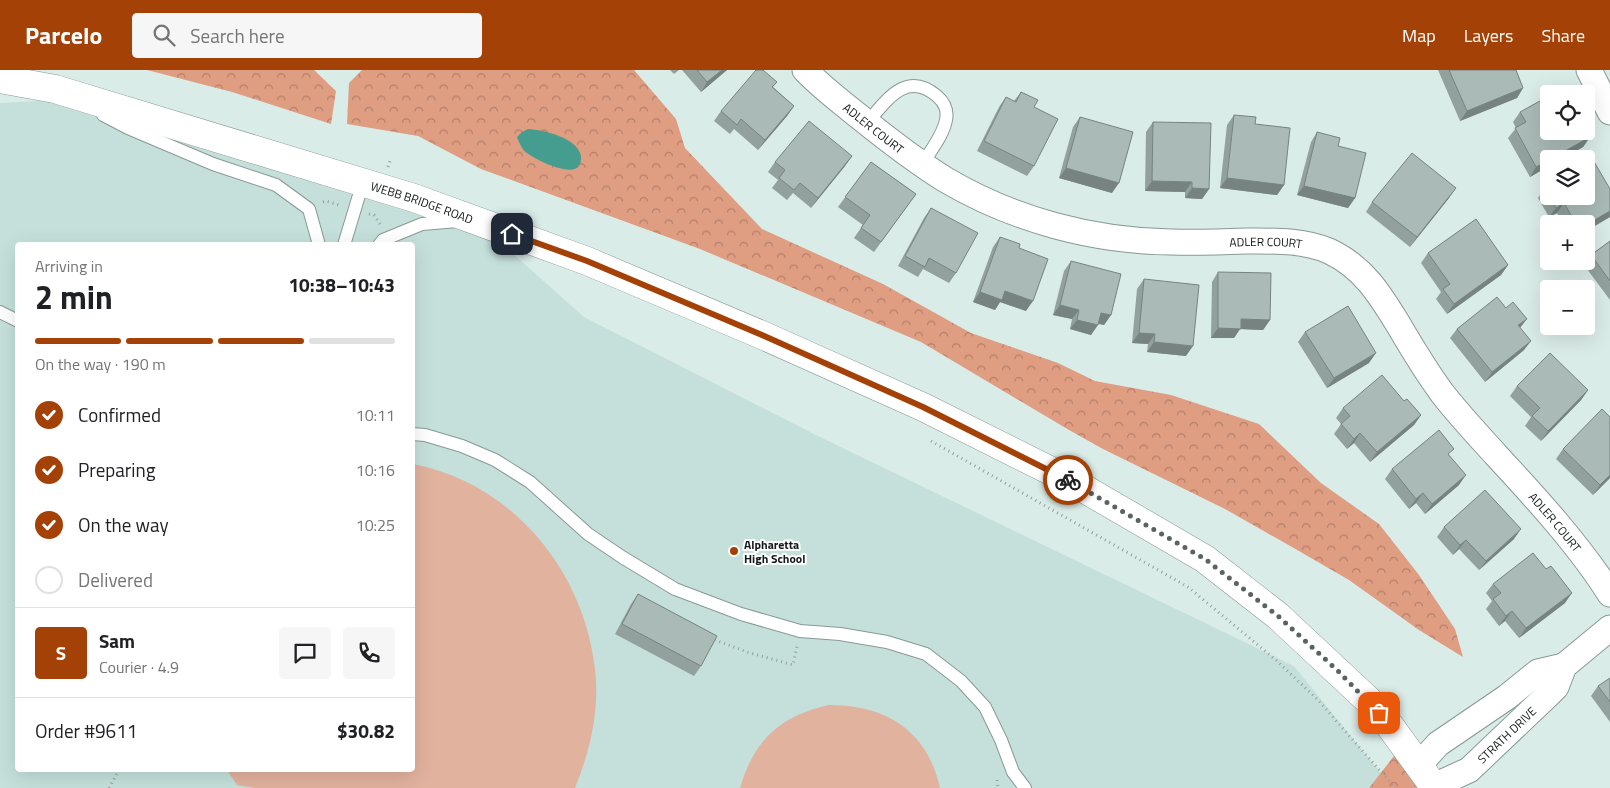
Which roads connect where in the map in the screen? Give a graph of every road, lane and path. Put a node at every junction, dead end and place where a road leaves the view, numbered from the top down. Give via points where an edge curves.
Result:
1 (805, 70) edge
2 (1589, 70) edge
3 (0, 79) edge
4 (55, 89) junction
5 (1610, 112) edge
6 (866, 123) junction
7 (922, 165) junction
8 (364, 182) junction
9 (475, 220) junction
10 (318, 242) edge
11 (345, 242) edge
12 (381, 242) edge
13 (0, 312) edge
14 (15, 320) edge
15 (415, 434) edge
16 (930, 440) dead end
17 (1610, 594) edge
18 (1610, 628) edge
19 (1523, 701) junction
20 (118, 772) edge
21 (1013, 772) junction
22 (1430, 780) edge
23 (109, 788) edge
24 (1012, 788) edge
25 (1025, 788) edge
26 (1395, 788) edge

1 - 6 street, ADLER COURT
2 - 5 street
3 - 4 street, WEBB BRIDGE ROAD
4 - 8 street, WEBB BRIDGE ROAD
4 - 10 lane via 128,128 214,164 276,185 309,209
6 - 7 street, ADLER COURT
6 - 7 lane via 897,89 908,85 920,86 936,95 944,104 946,123
7 - 17 street, ADLER COURT via 981,199 1049,225 1076,231 1171,242 1290,241 1312,245 1340,257 1364,276 1383,298 1442,393 1585,558
8 - 9 street, WEBB BRIDGE ROAD
8 - 11 lane
9 - 12 lane via 422,224
9 - 22 street, WEBB BRIDGE ROAD via 587,261 923,407 1071,481 1144,522 1205,559 1278,616 1368,700
13 - 14 lane
15 - 21 lane via 462,446 495,460 530,482 588,534 675,589 741,614 800,631 887,642 926,654 961,680 985,707
16 - 26 path via 1188,587 1276,660 1318,700
18 - 19 street, STRATH DRIVE via 1564,666 1556,687
19 - 22 street, STRATH DRIVE via 1469,770
19 - 22 street, STRATH DRIVE via 1438,744
20 - 23 path
21 - 24 lane
21 - 25 lane

